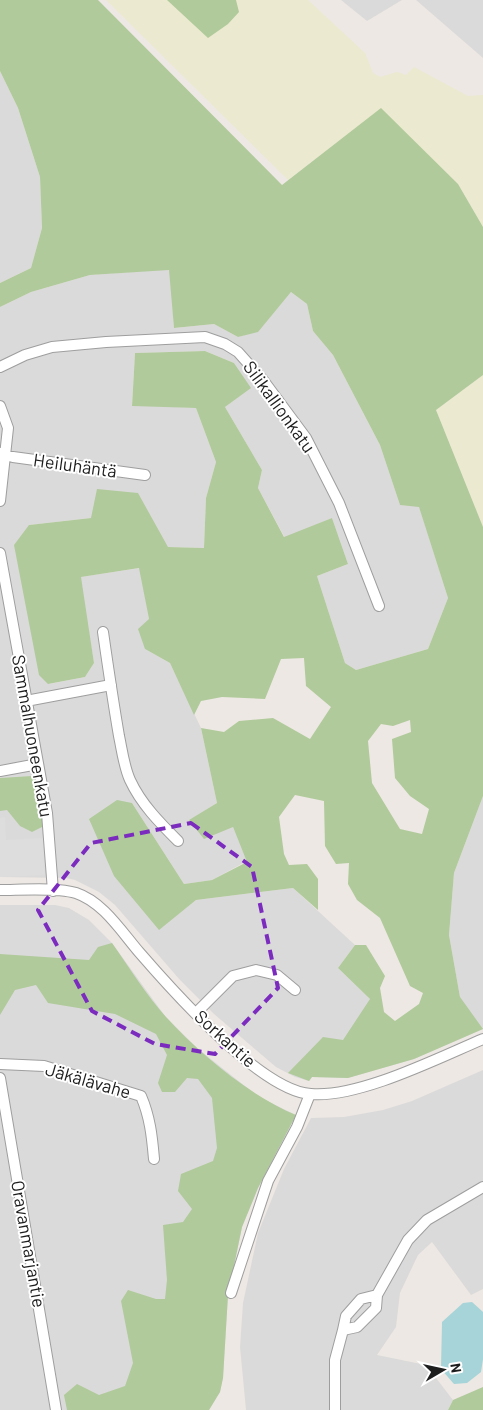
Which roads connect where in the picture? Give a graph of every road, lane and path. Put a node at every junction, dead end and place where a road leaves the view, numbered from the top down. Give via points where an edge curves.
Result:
1 (0, 366) edge
2 (0, 406) edge
3 (3, 454) edge
4 (145, 476) dead end
5 (0, 501) edge
6 (0, 553) edge
7 (3, 594) edge
8 (379, 606) dead end
9 (103, 632) dead end
10 (111, 685) junction
11 (26, 701) junction
12 (38, 764) junction
13 (0, 771) edge
14 (178, 841) dead end
15 (0, 890) edge
16 (54, 891) junction
17 (295, 990) dead end
18 (196, 1013) junction
19 (483, 1039) edge
20 (0, 1064) edge
21 (0, 1078) edge
22 (310, 1094) junction
23 (154, 1158) dead end
24 (483, 1187) edge
25 (231, 1293) dead end
26 (377, 1295) junction
27 (343, 1330) junction
28 (56, 1410) edge
29 (335, 1410) edge

1 - 8 street, Silikallionkatu via 52,347 106,342 205,337 238,352 306,438 339,503
2 - 3 street via 8,428
3 - 4 street, Heiluhäntä
3 - 5 street
6 - 7 street, Sammalhuoneenkatu
7 - 11 street, Sammalhuoneenkatu
9 - 10 street
10 - 11 street
10 - 14 street via 130,780 159,822
11 - 12 street, Sammalhuoneenkatu
12 - 13 street
12 - 16 street, Sammalhuoneenkatu via 47,813
15 - 16 street, Sorkantie
16 - 18 street, Sorkantie via 76,893 107,914 171,989
17 - 18 street via 277,975 256,970 233,976
18 - 22 street, Sorkantie via 248,1061 292,1090
19 - 22 street, Sorkantie via 362,1087
20 - 23 street, Jäkälävahe via 44,1066 140,1096 148,1113
21 - 28 street, Oravanmarjantie
22 - 25 street via 297,1127 268,1181
24 - 26 street via 427,1220 408,1240
26 - 27 street via 361,1299 346,1316
26 - 27 street via 376,1308 357,1327
27 - 29 street via 335,1360

